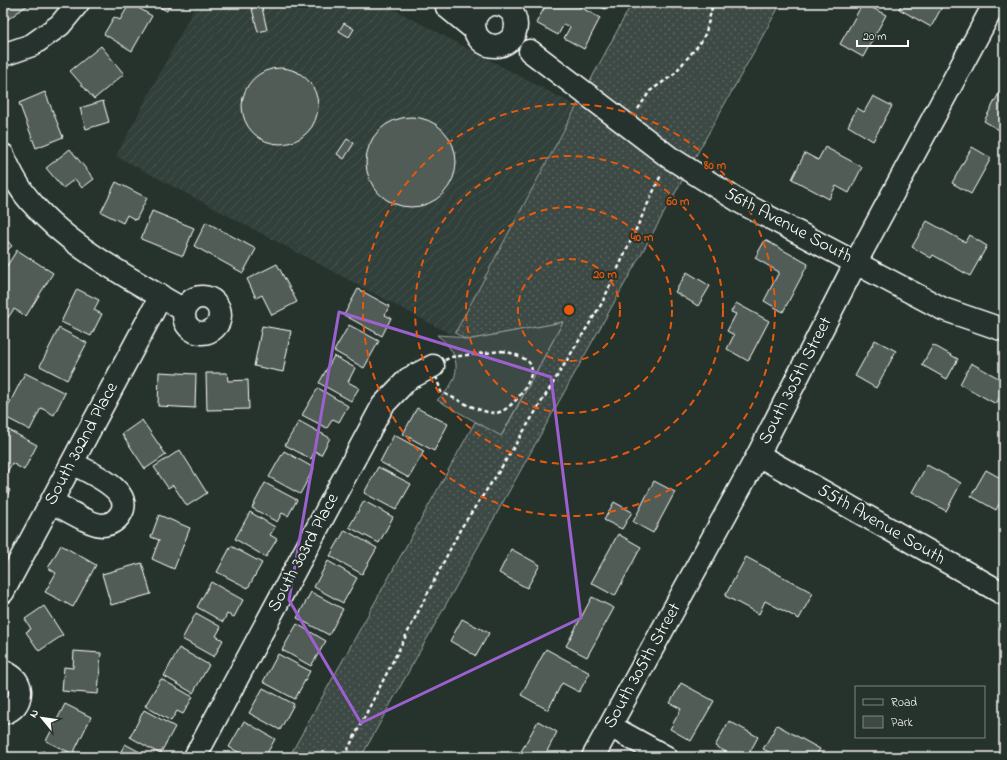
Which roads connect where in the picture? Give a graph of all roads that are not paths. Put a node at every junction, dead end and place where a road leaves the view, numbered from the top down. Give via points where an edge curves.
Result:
1 (78, 3) edge
2 (995, 3) edge
3 (441, 5) edge
4 (489, 5) edge
5 (515, 13) edge
6 (475, 30) junction
7 (502, 46) junction
8 (530, 51) junction
9 (3, 54) edge
10 (3, 155) edge
11 (856, 262) junction
12 (161, 296) junction
13 (184, 310) dead end
14 (1004, 330) edge
15 (433, 366) road end
16 (758, 455) junction
17 (72, 463) junction
18 (52, 502) junction
19 (3, 592) edge
20 (1004, 594) edge
21 (3, 671) edge
22 (3, 713) edge
23 (610, 726) junction
24 (195, 757) edge
25 (593, 757) edge
26 (666, 757) edge

1 - 9 street via 60,24 32,44
2 - 11 street, South 305th Street
3 - 4 street, 56th Avenue South
3 - 6 street, 56th Avenue South
4 - 5 street, 56th Avenue South via 504,6
4 - 6 street via 482,8 474,20
5 - 7 street via 514,37
5 - 8 street, 56th Avenue South
6 - 7 street, 56th Avenue South via 476,35 487,45
7 - 8 street, 56th Avenue South
8 - 11 street, 56th Avenue South via 669,157 742,203
10 - 12 street via 30,201 54,226 90,253
11 - 14 street, 56th Avenue South via 943,309
11 - 16 street, South 305th Street
12 - 13 street
12 - 17 street, South 302nd Place
15 - 24 street, South 303rd Place via 408,379 383,405
16 - 20 street, 55th Avenue South
16 - 23 street, South 305th Street
17 - 18 street, South 302nd Place
17 - 18 street via 119,491 124,506 121,514 113,522 101,525
18 - 19 street, South 302nd Place
21 - 22 street via 16,680 20,695 13,709
23 - 25 street, South 305th Street
23 - 26 street

